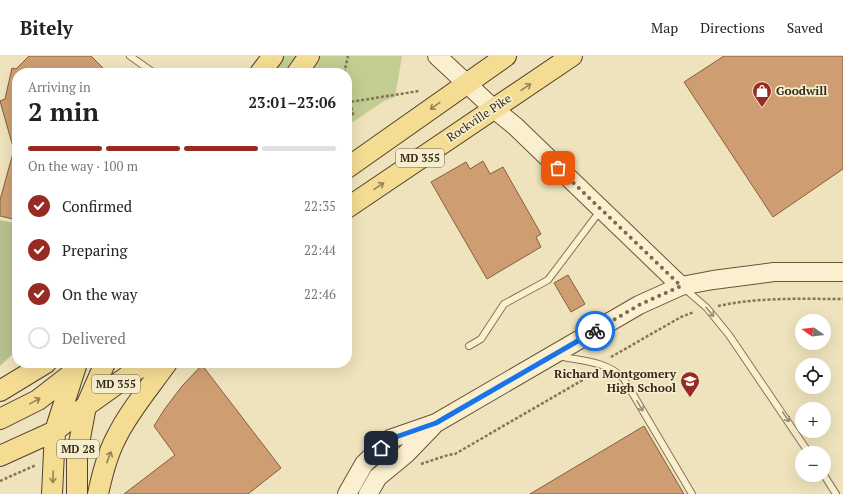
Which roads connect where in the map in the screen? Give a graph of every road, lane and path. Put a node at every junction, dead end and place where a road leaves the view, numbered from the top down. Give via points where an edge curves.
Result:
1 (130, 56) edge
2 (273, 56) edge
3 (309, 56) edge
4 (348, 56) edge
5 (437, 56) edge
6 (506, 56) edge
7 (572, 56) edge
8 (147, 68) edge
9 (264, 68) edge
10 (301, 68) edge
11 (345, 68) edge
12 (466, 83) junction
13 (420, 91) dead end
14 (352, 102) edge
15 (494, 109) junction
16 (352, 164) edge
17 (352, 205) edge
18 (602, 209) junction
19 (843, 272) edge
20 (681, 286) junction
21 (843, 299) edge
22 (723, 304) dead end
23 (691, 312) dead end
24 (469, 346) dead end
25 (553, 355) junction
26 (608, 360) dead end
27 (22, 368) edge
28 (38, 368) edge
29 (77, 368) edge
30 (78, 368) edge
31 (103, 368) edge
32 (104, 368) edge
33 (139, 368) edge
34 (163, 368) edge
35 (597, 372) dead end
36 (4, 389) edge
37 (86, 406) junction
38 (0, 419) edge
39 (436, 423) junction
40 (55, 431) junction
41 (805, 446) edge
42 (0, 456) edge
43 (430, 460) dead end
44 (40, 463) dead end
45 (0, 481) edge
46 (828, 482) edge
47 (52, 494) edge
48 (77, 494) edge
49 (98, 494) edge
50 (347, 494) edge
51 (368, 494) edge
52 (692, 494) edge
53 (836, 494) edge

1 - 8 lane
2 - 9 main road
3 - 10 main road
4 - 11 path
5 - 12 street
6 - 12 main road, MD 355
15 -> 7 main road, Rockville Pike / MD 355
12 - 15 street
12 -> 16 main road, MD 355
13 - 14 path
17 -> 15 main road, Rockville Pike / MD 355
15 - 18 street
18 - 20 street
18 - 24 lane via 548,280 504,304 481,339
19 - 20 street via 774,272
20 - 25 street via 639,305
20 -> 41 lane via 707,308 729,335
21 - 22 path via 772,299
23 - 26 path
25 - 39 street
25 -> 52 lane via 604,365 617,371
27 - 36 main road
28 - 36 main road
38 -> 29 main road via 38,400
30 - 40 main road, MD 28
31 - 40 main road
32 - 37 main road, MD 28
33 - 37 main road, MD 355
49 -> 34 main road via 103,471 116,437
35 - 43 path via 455,454
37 - 40 main road, MD 355
37 - 48 main road, MD 28 via 77,454
39 - 50 street via 390,439 364,464
39 - 51 street via 406,454 378,477
40 - 42 main road, MD 355
40 -> 47 main road, MD 28
44 - 45 path
46 - 53 lane

